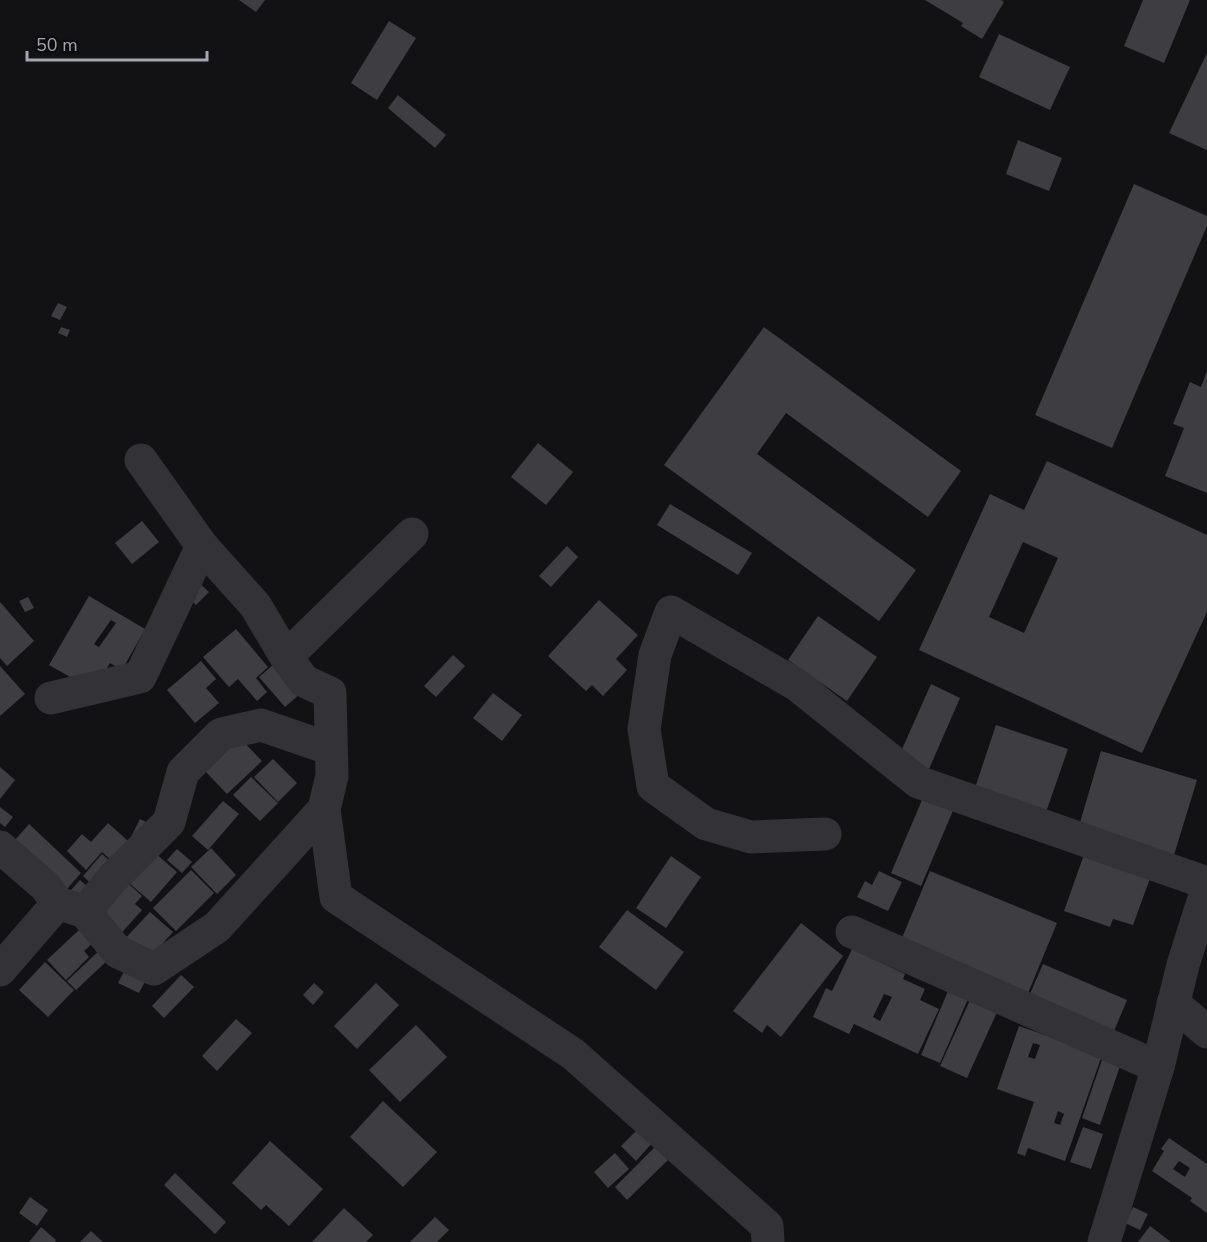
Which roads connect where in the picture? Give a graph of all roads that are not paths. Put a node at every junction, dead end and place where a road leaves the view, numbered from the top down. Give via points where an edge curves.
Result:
1 (141, 460) dead end
2 (412, 534) dead end
3 (202, 546) junction
4 (286, 657) junction
5 (51, 698) dead end
6 (331, 749) junction
7 (324, 809) junction
8 (825, 834) dead end
9 (0, 847) edge
10 (1207, 883) edge
11 (1207, 889) edge
12 (72, 907) junction
13 (852, 932) dead end
14 (0, 970) edge
15 (1173, 1003) junction
16 (1207, 1032) edge
17 (1158, 1067) junction
18 (768, 1242) edge
19 (1104, 1242) edge

1 - 3 street
2 - 4 street
3 - 4 street via 255,605
3 - 5 street via 140,677
4 - 6 street via 304,681 330,693
6 - 7 street via 332,777
6 - 12 street via 261,725 221,734 183,772 169,822 112,879
7 - 12 street via 217,927 154,969 118,952
7 - 18 street via 336,897 573,1054 767,1226
8 - 10 street via 751,837 706,824 653,786 644,729 654,655 671,612 797,685 918,783
9 - 12 street
11 - 15 street
12 - 14 street
13 - 17 street
15 - 16 street
15 - 17 street
17 - 19 street

